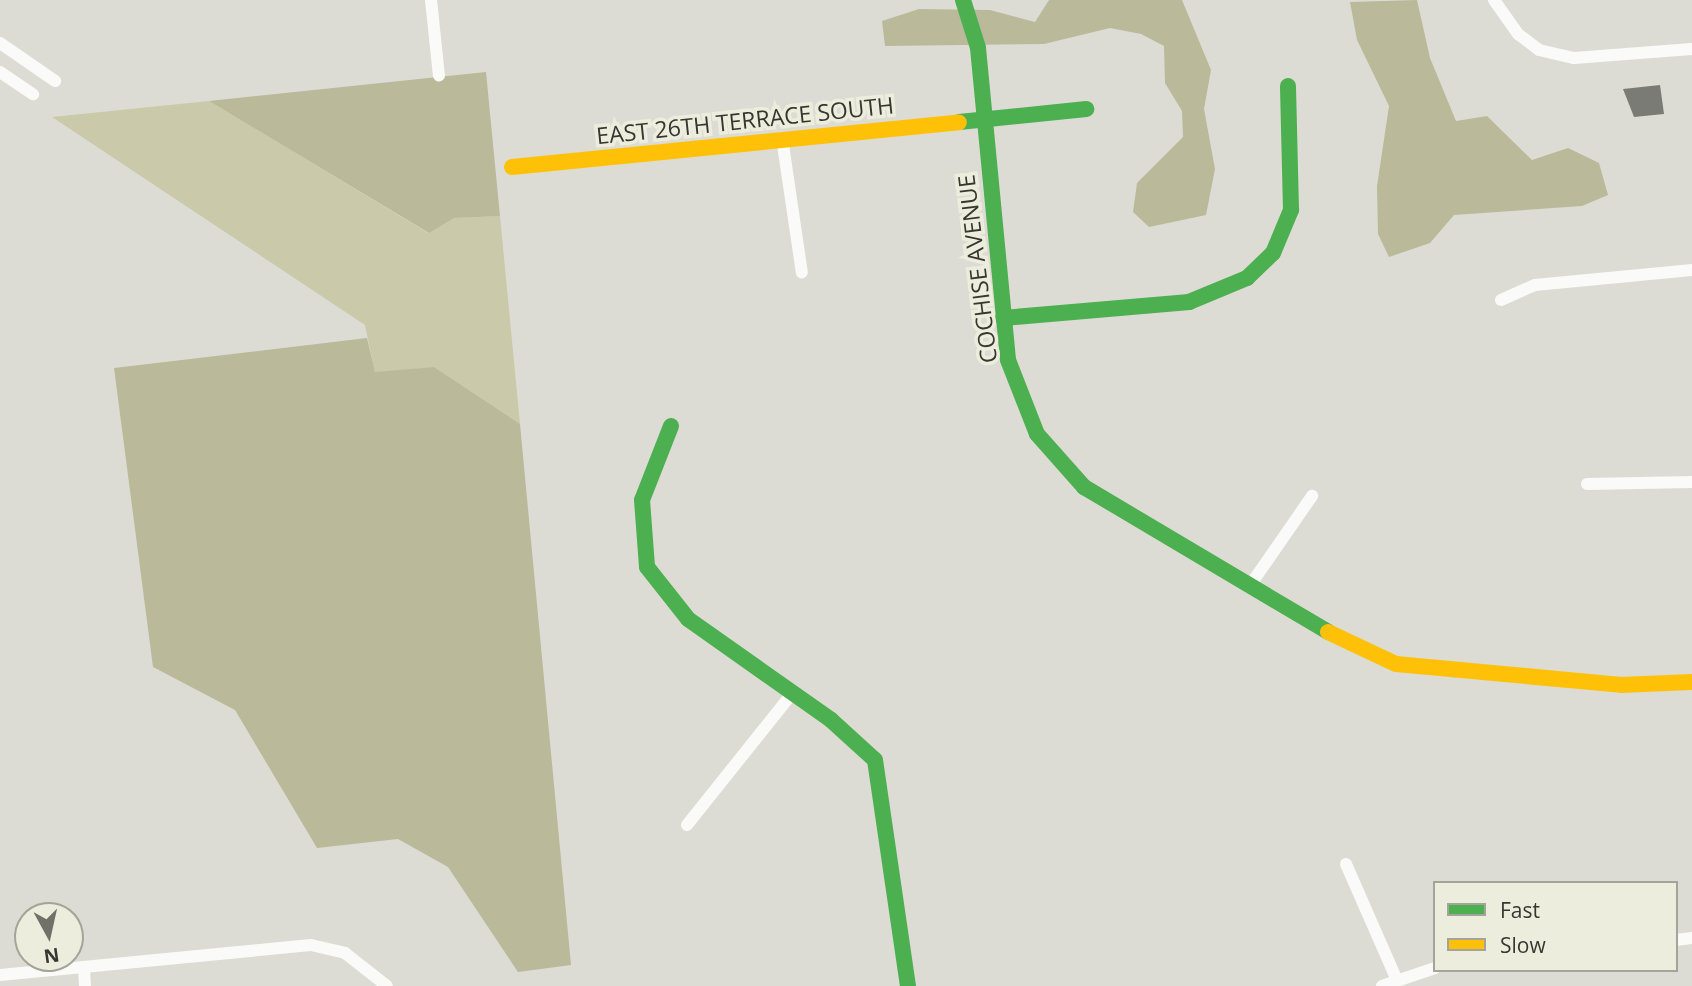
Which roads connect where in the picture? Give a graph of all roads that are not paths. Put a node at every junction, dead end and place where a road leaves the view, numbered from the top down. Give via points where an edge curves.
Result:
1 (431, 0) edge
2 (963, 0) edge
3 (1494, 0) edge
4 (0, 43) edge
5 (1692, 49) edge
6 (0, 72) edge
7 (439, 76) dead end
8 (55, 81) dead end
9 (1288, 86) dead end
10 (33, 94) dead end
11 (1086, 109) dead end
12 (983, 120) junction
13 (782, 138) junction
14 (512, 167) dead end
15 (1692, 270) edge
16 (802, 273) dead end
17 (1501, 300) dead end
18 (1003, 318) junction
19 (671, 426) dead end
20 (1692, 482) edge
21 (1587, 484) dead end
22 (1312, 496) dead end
23 (1250, 587) junction
24 (1692, 682) edge
25 (793, 692) junction
26 (687, 825) dead end
27 (1346, 864) dead end
28 (84, 968) joint
29 (1433, 969) edge
30 (36, 972) edge
31 (0, 975) edge
32 (1396, 978) junction
33 (85, 986) edge
34 (387, 986) edge
35 (908, 986) edge
36 (1382, 986) edge

1 - 7 street
2 - 12 street, COCHISE AVENUE via 978,48
3 - 5 street via 1518,34 1539,50 1574,58
4 - 8 street
6 - 10 street
9 - 18 street via 1291,210 1273,253 1247,278 1189,302
11 - 12 street, EAST 26TH TERRACE SOUTH
12 - 13 street, EAST 26TH TERRACE SOUTH
12 - 18 street, COCHISE AVENUE
13 - 14 street, EAST 26TH TERRACE SOUTH
13 - 16 street
15 - 17 street via 1535,285
18 - 23 street, COCHISE AVENUE via 1020,398 1061,465 1109,506
19 - 25 street via 642,500 647,567 688,619
20 - 21 street
22 - 23 street
23 - 24 street, COCHISE AVENUE via 1356,649 1396,664 1621,685
25 - 26 street
25 - 35 street via 875,760
27 - 32 street
28 - 33 street
28 - 34 street via 289,945 345,953
29 - 32 street
30 - 31 street
32 - 36 street

